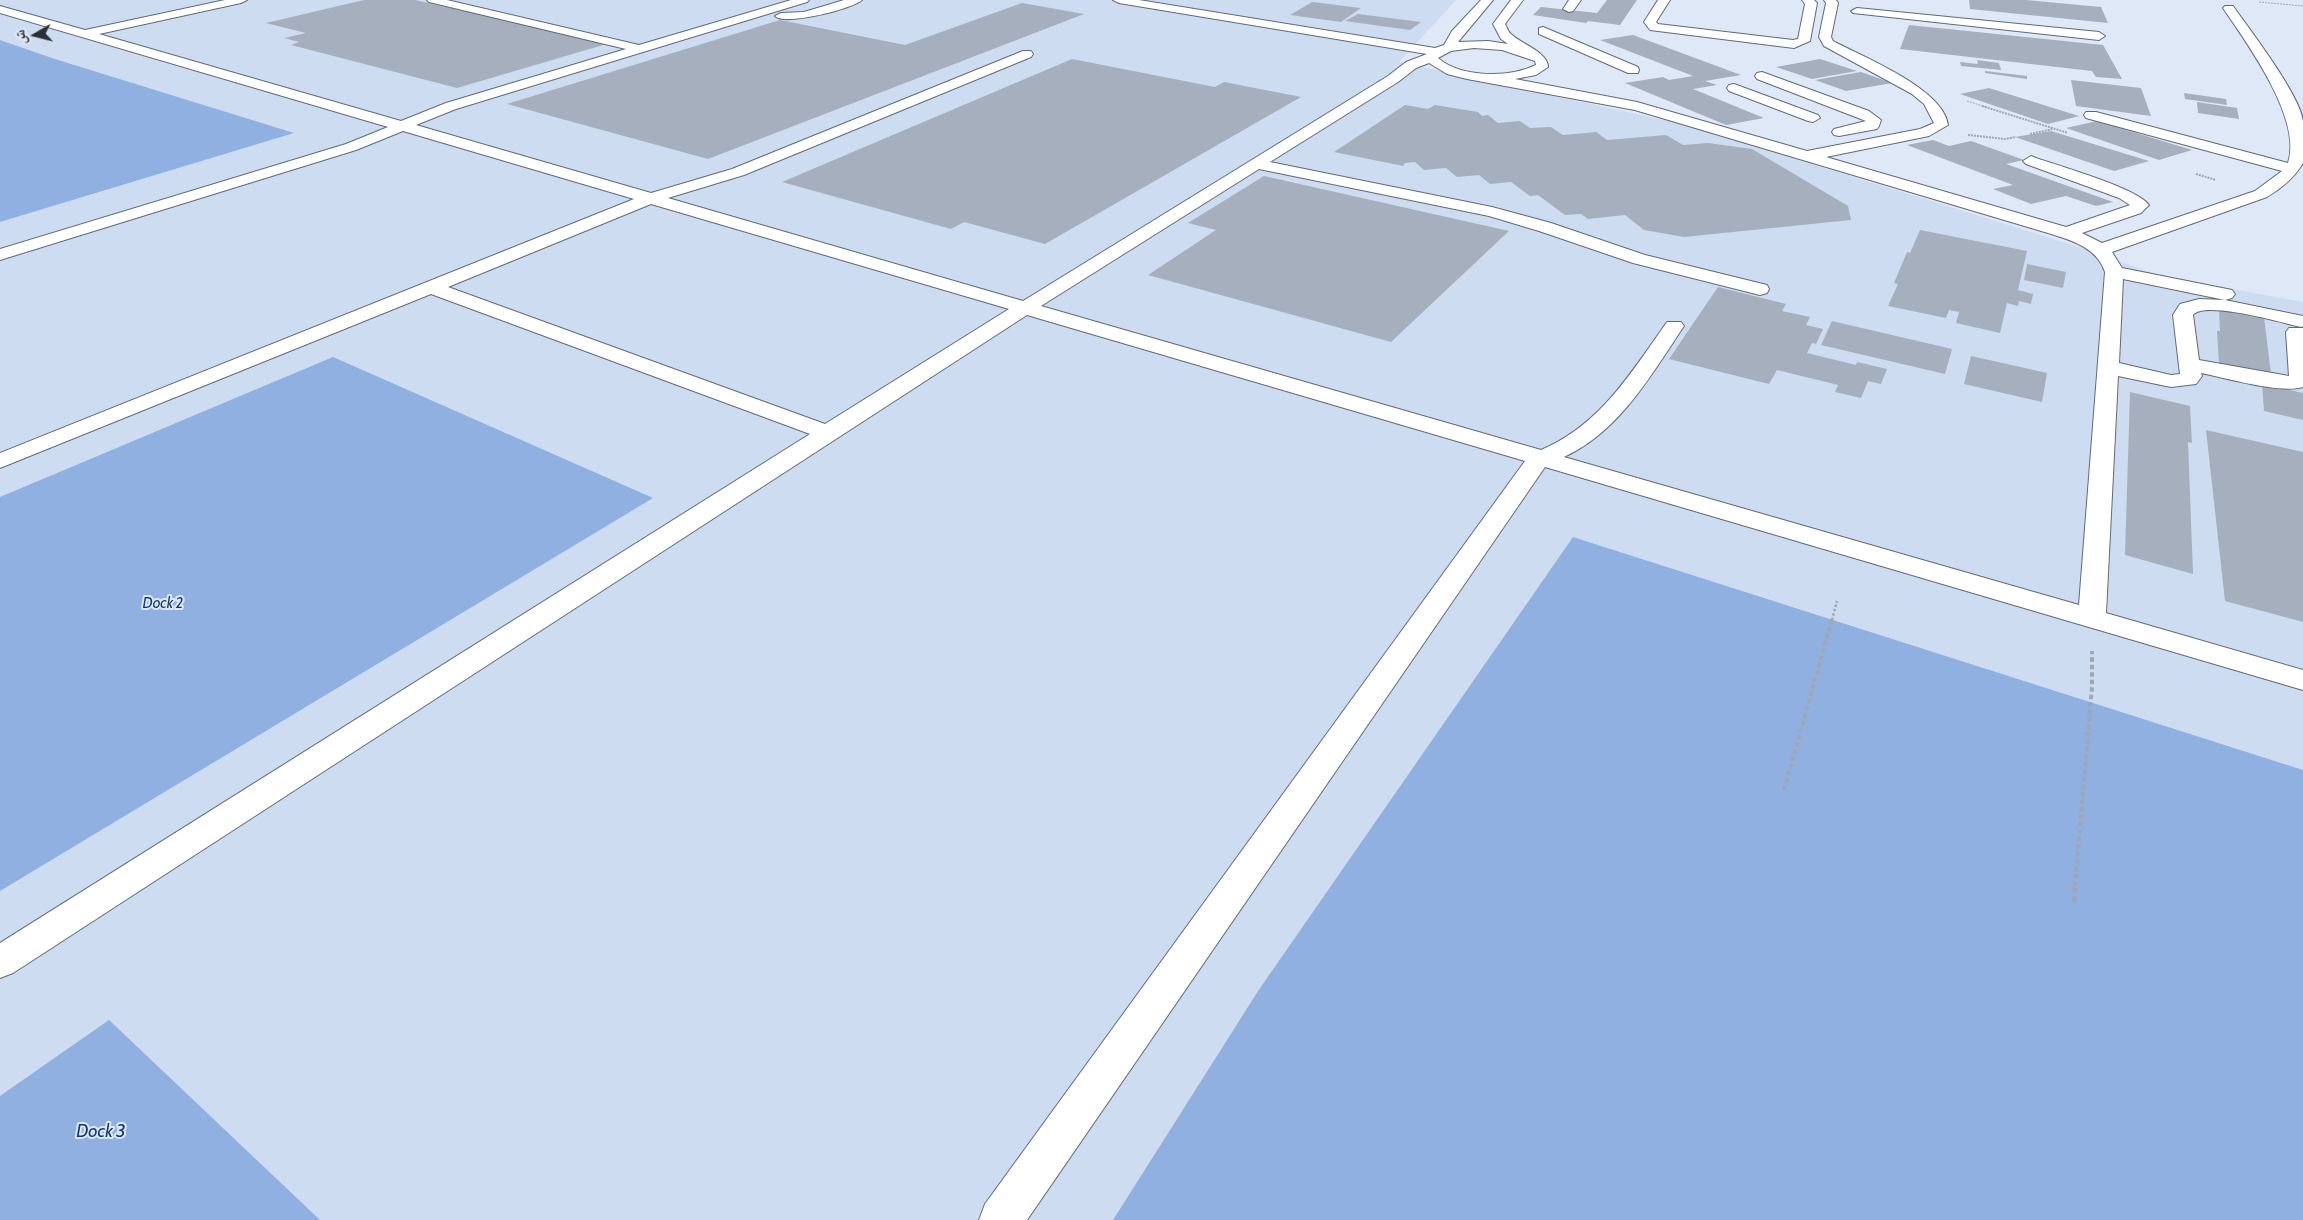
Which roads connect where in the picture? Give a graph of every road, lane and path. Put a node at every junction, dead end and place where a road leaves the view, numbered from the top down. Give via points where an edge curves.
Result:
1 (241, 0) edge
2 (433, 0) edge
3 (803, 0) edge
4 (856, 0) edge
5 (1119, 0) edge
6 (1487, 0) edge
7 (1517, 0) edge
8 (1664, 0) edge
9 (1808, 0) edge
10 (1830, 0) edge
11 (2255, 2) dead end
12 (2303, 6) edge
13 (2229, 8) dead end
14 (0, 9) edge
15 (1857, 10) edge
16 (760, 13) junction
17 (1542, 31) dead end
18 (83, 33) junction
19 (2099, 36) dead end
20 (1449, 47) junction
21 (636, 48) junction
22 (1594, 53) junction
23 (1027, 54) dead end
24 (1433, 55) junction
25 (1538, 58) junction
26 (1633, 70) dead end
27 (1454, 72) junction
28 (1470, 75) junction
29 (1762, 76) dead end
30 (1393, 79) junction
31 (1585, 83) dead end
32 (1734, 88) dead end
33 (1855, 110) junction
34 (1641, 114) junction
35 (2091, 115) dead end
36 (1813, 118) junction
37 (1785, 122) dead end
38 (400, 126) junction
39 (1872, 126) junction
40 (1938, 128) junction
41 (2054, 129) dead end
42 (2029, 134) dead end
43 (1825, 135) dead end
44 (2021, 136) dead end
45 (1904, 137) junction
46 (1803, 148) junction
47 (2031, 161) dead end
48 (1257, 164) junction
49 (2293, 169) junction
50 (649, 199) junction
51 (2066, 233) junction
52 (2100, 250) junction
53 (0, 255) edge
54 (2114, 272) junction
55 (430, 287) junction
56 (1760, 289) dead end
57 (1024, 308) junction
58 (2300, 321) edge
59 (1674, 326) dead end
60 (2189, 364) junction
61 (2108, 367) junction
62 (828, 433) junction
63 (1539, 459) junction
64 (0, 461) edge
65 (1837, 601) dead end
66 (2092, 619) junction
67 (2303, 680) edge
68 (2092, 687) dead end
69 (1784, 790) dead end
70 (2074, 902) dead end
71 (0, 962) edge
72 (1001, 1220) edge

1 - 18 street
2 - 21 street
3 - 16 street
4 - 16 street via 805,16
5 - 24 street
6 - 20 street
7 - 25 street via 1501,19 1501,30
8 - 9 street via 1650,22 1654,27 1794,44 1804,41 1811,3
10 - 40 street via 1825,37 1828,43 1925,96 1941,122
11 - 12 path
13 - 49 street via 2277,82 2298,125 2301,140
14 - 18 street
15 - 19 street
16 - 21 street
17 - 22 street
18 - 38 street
20 - 24 street
20 - 25 street via 1493,46
21 - 38 street via 442,109
22 - 25 street via 1559,60
22 - 26 street
23 - 50 street via 738,172
24 - 27 street via 1442,68
24 - 30 street via 1411,65
25 - 28 street via 1542,67 1524,75
27 - 28 street
27 - 30 street
28 - 34 street
29 - 33 street
30 - 48 street
31 - 34 street
32 - 36 street
33 - 36 street
33 - 39 street via 1871,117 1875,123
34 - 46 street via 1699,124 1771,145
35 - 49 street
36 - 37 street
38 - 50 street
38 - 53 street via 350,147
39 - 43 street
39 - 45 street
40 - 44 path via 2004,139
40 - 45 street
41 - 42 path
45 - 46 street
46 - 51 street
47 - 51 street via 2125,195 2141,205
48 - 56 street via 1492,212 1639,259
48 - 57 street
49 - 52 street via 2284,180 2261,194
50 - 55 street
50 - 57 street
51 - 52 street
52 - 54 street
54 - 58 street
54 - 61 street
55 - 62 street
55 - 64 street
57 - 62 street
57 - 63 street
58 - 60 street via 2300,378 2295,383
58 - 60 street via 2213,304 2187,308 2183,314
59 - 63 street via 1616,407 1602,421 1586,435
60 - 61 street via 2191,376 2182,381
61 - 66 street
62 - 71 street
63 - 66 street
63 - 72 street
65 - 69 path
66 - 67 street
68 - 70 path

